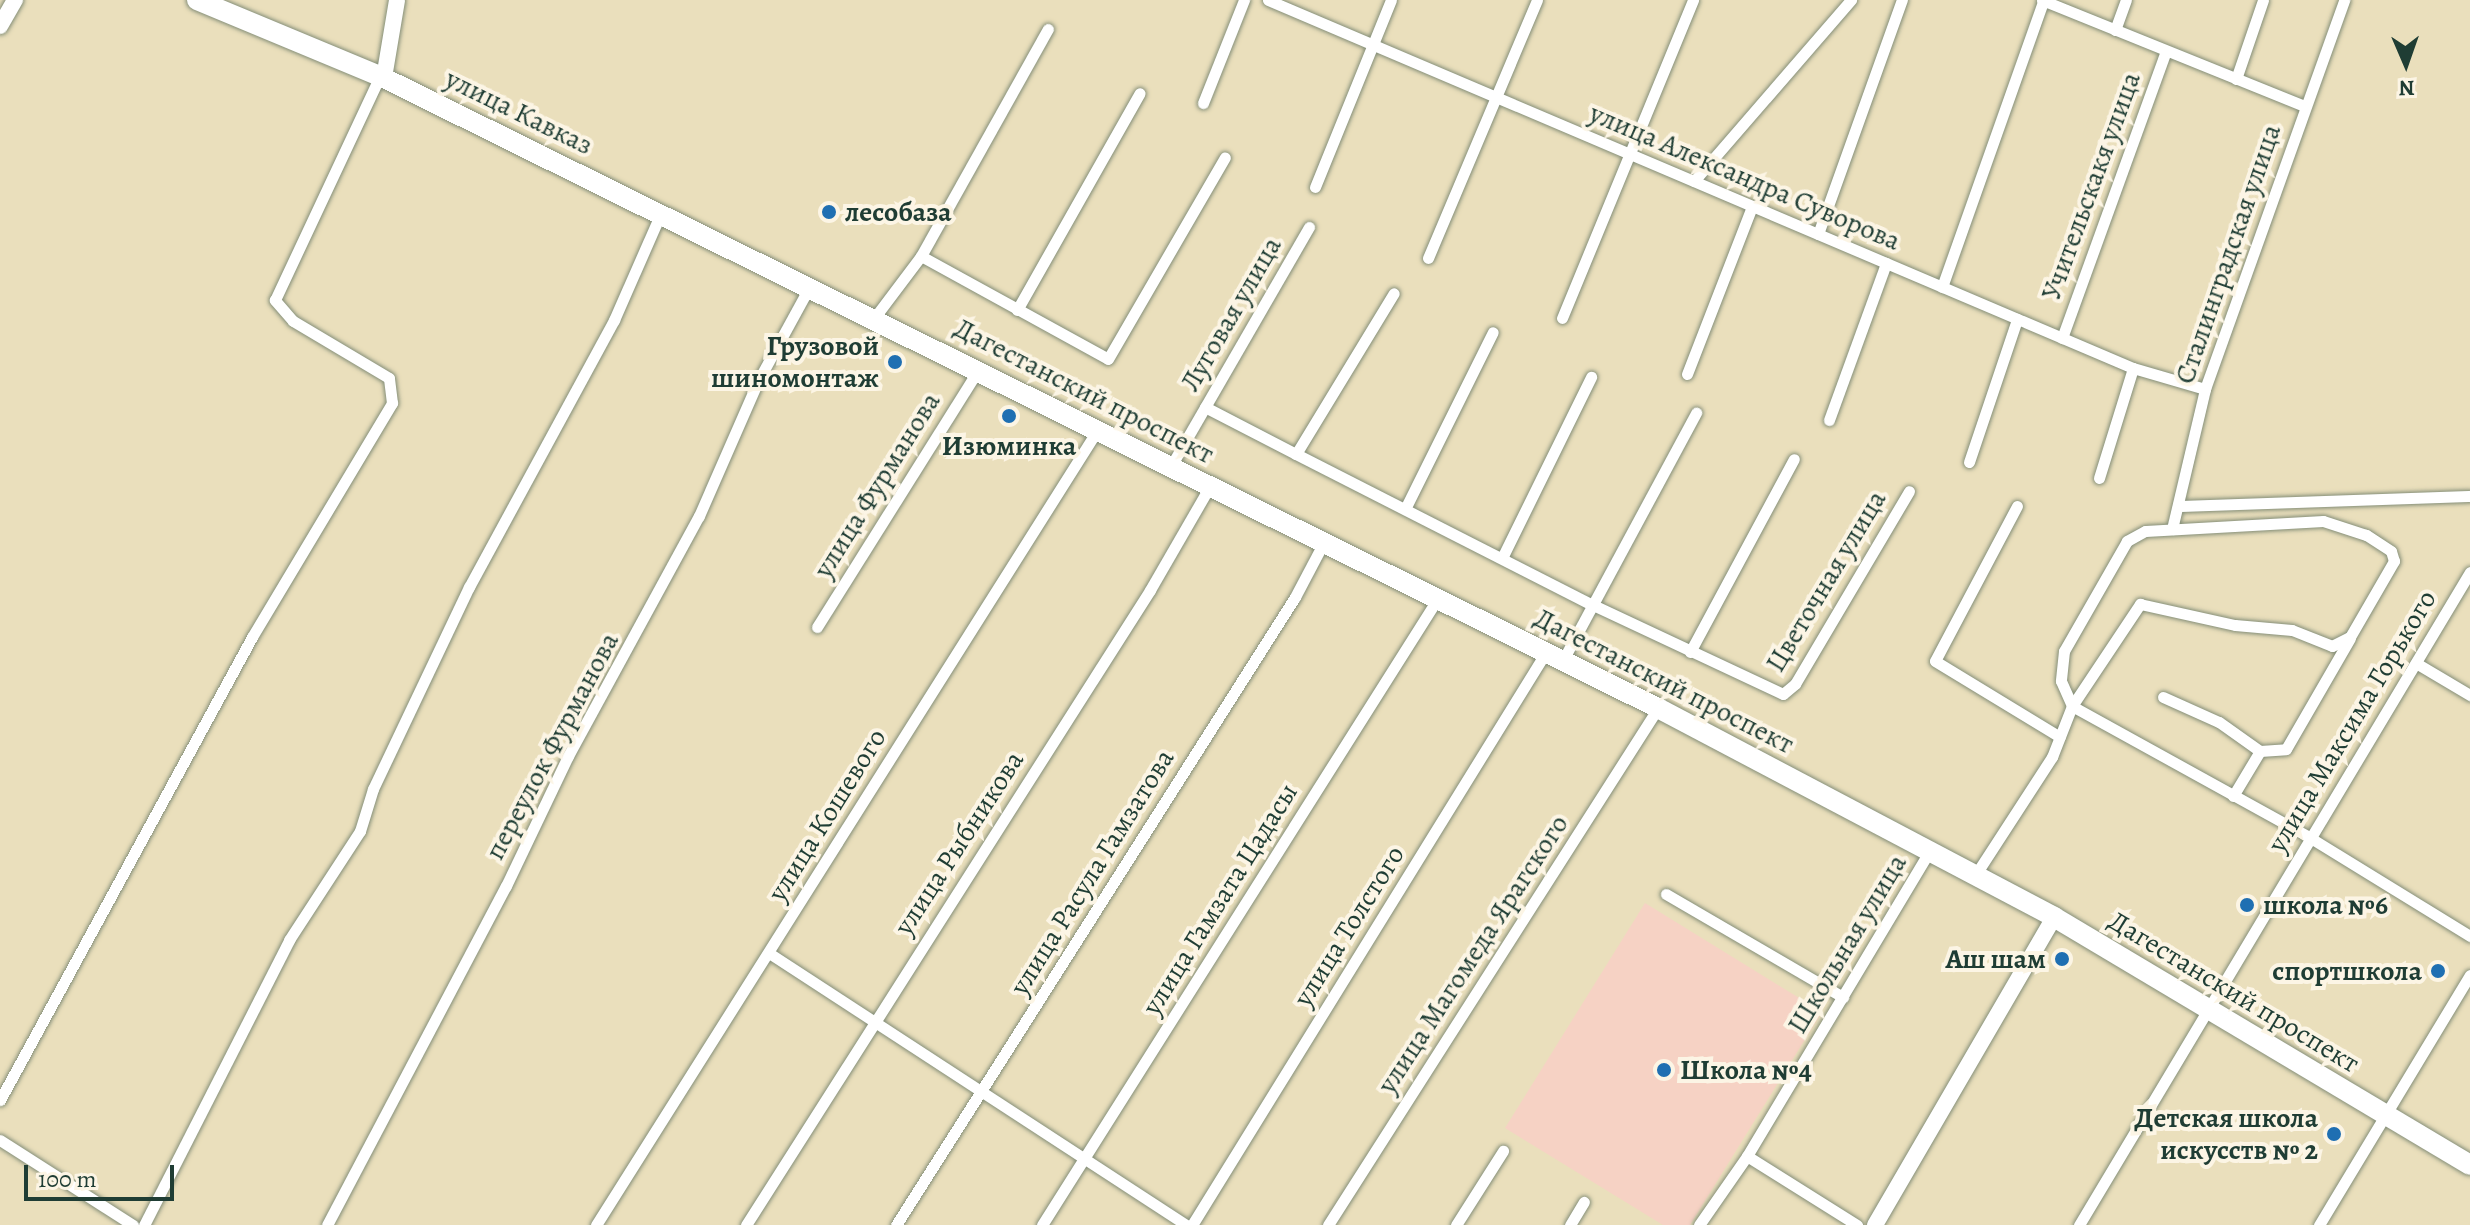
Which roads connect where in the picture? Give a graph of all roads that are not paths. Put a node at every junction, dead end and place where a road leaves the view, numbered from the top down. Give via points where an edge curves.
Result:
1 (15, 0) edge
2 (197, 0) edge
3 (397, 0) edge
4 (1244, 0) edge
5 (1268, 0) edge
6 (1391, 0) edge
7 (1537, 0) edge
8 (1693, 0) edge
9 (1851, 0) edge
10 (1902, 0) edge
11 (2042, 0) edge
12 (2126, 0) edge
13 (2263, 0) edge
14 (2344, 0) edge
15 (0, 26) edge
16 (1048, 29) dead end
17 (2115, 30) junction
18 (1373, 45) junction
19 (2166, 51) junction
20 (382, 77) junction
21 (2236, 79) junction
22 (1140, 93) dead end
23 (1496, 97) junction
24 (1203, 103) dead end
25 (2305, 106) junction
26 (1630, 154) junction
27 (1225, 157) dead end
28 (1694, 181) junction
29 (1315, 187) dead end
30 (1752, 206) junction
31 (661, 212) junction
32 (1309, 227) dead end
33 (1818, 234) junction
34 (921, 256) junction
35 (1428, 258) dead end
36 (1886, 263) junction
37 (811, 285) junction
38 (1942, 287) junction
39 (1394, 293) dead end
40 (1017, 310) junction
41 (875, 317) junction
42 (1562, 318) dead end
43 (2017, 319) junction
44 (1493, 332) dead end
45 (2062, 338) junction
46 (978, 368) junction
47 (2133, 368) junction
48 (1687, 374) dead end
49 (1591, 377) dead end
50 (2205, 389) junction
51 (1205, 407) junction
52 (1696, 413) dead end
53 (1829, 420) dead end
54 (1098, 429) junction
55 (1296, 454) junction
56 (1794, 459) dead end
57 (1969, 462) dead end
58 (1171, 466) junction
59 (2099, 478) dead end
60 (1210, 486) junction
61 (1909, 491) dead end
62 (2470, 496) edge
63 (2017, 506) dead end
64 (2179, 506) junction
65 (1406, 507) junction
66 (2172, 529) junction
67 (1324, 542) junction
68 (1502, 558) junction
69 (2470, 572) edge
70 (1438, 598) junction
71 (1591, 604) junction
72 (817, 627) dead end
73 (2350, 637) junction
74 (1690, 652) junction
75 (1554, 656) junction
76 (2416, 663) junction
77 (2470, 695) edge
78 (2163, 697) dead end
79 (2072, 706) junction
80 (1658, 708) junction
81 (2060, 737) junction
82 (2260, 751) junction
83 (2233, 796) junction
84 (2309, 837) junction
85 (1931, 849) junction
86 (1976, 874) junction
87 (1666, 894) dead end
88 (2054, 917) junction
89 (2470, 936) edge
90 (769, 953) junction
91 (2470, 975) edge
92 (1843, 997) junction
93 (2208, 1010) junction
94 (873, 1021) junction
95 (981, 1091) junction
96 (0, 1100) edge
97 (2385, 1114) junction
98 (0, 1140) edge
99 (1503, 1151) dead end
100 (1747, 1156) junction
101 (1084, 1158) junction
102 (2470, 1165) edge
103 (1584, 1202) dead end
104 (133, 1225) edge
105 (144, 1225) edge
106 (327, 1225) edge
107 (596, 1225) edge
108 (746, 1225) edge
109 (896, 1225) edge
110 (1042, 1225) edge
111 (1190, 1225) edge
112 (1328, 1225) edge
113 (1456, 1225) edge
114 (1570, 1225) edge
115 (1699, 1225) edge
116 (1857, 1225) edge
117 (1875, 1225) edge
118 (2079, 1225) edge
119 (2319, 1225) edge

1 - 15 street
2 - 20 highway, улица Кавказ
3 - 20 street
4 - 24 street
5 - 18 street, улица Александра Суворова
6 - 18 street
7 - 23 street
8 - 26 street
9 - 28 street
10 - 33 street
11 - 17 street
11 - 38 street
12 - 17 street
13 - 21 street
14 - 25 street, Сталинградская улица
16 - 34 street
17 - 19 street
18 - 23 street, улица Александра Суворова
18 - 29 street
19 - 21 street
19 - 45 street, Учительскакя улица
20 - 31 highway, улица Кавказ
20 - 96 street via 275,300 293,321 389,378 392,403 252,637
21 - 25 street
22 - 40 street
23 - 26 street, улица Александра Суворова
23 - 35 street
25 - 50 street, Сталинградская улица
26 - 28 street, улица Александра Суворова
26 - 42 street
27 - 40 street via 1108,359
28 - 30 street, улица Александра Суворова
30 - 33 street, улица Александра Суворова
30 - 48 street
31 - 37 highway, улица Кавказ
31 - 105 street via 614,320 469,587 373,789 360,831 289,940
32 - 51 street, Луговая улица
33 - 36 street, улица Александра Суворова
34 - 40 street
34 - 41 street
36 - 38 street, улица Александра Суворова
36 - 53 street
37 - 41 highway, Дагестанский проспект
37 - 106 street, переулок Фурманова via 758,381 699,516 568,756 506,886
38 - 43 street, улица Александра Суворова
39 - 55 street
41 - 46 highway, Дагестанский проспект
43 - 45 street, улица Александра Суворова
43 - 57 street, Учительскакя улица
44 - 65 street
45 - 47 street, улица Александра Суворова
46 - 54 highway, Дагестанский проспект
46 - 72 street, улица Фурманова
47 - 50 street, улица Александра Суворова
47 - 59 street
49 - 68 street
50 - 64 street, Сталинградская улица
51 - 55 street
51 - 58 street, Луговая улица
52 - 71 street, улица Толстого
54 - 58 highway, Дагестанский проспект
54 - 90 street, улица Кошевого
55 - 65 street
56 - 74 street
58 - 60 highway, Дагестанский проспект
60 - 67 highway, Дагестанский проспект
60 - 94 street, улица Рыбникова via 1150,590
61 - 74 street, Цветочная улица via 1795,684 1783,694
62 - 64 street
63 - 81 street via 1935,661
64 - 66 street, Сталинградская улица
65 - 68 street
66 - 73 street via 2323,521 2366,535 2391,551 2394,561
66 - 79 street via 2145,531 2127,541 2093,594 2064,651 2061,681
67 - 70 highway, Дагестанский проспект
67 - 95 street, улица Расула Гамзатова via 1287,611
68 - 71 street
69 - 76 street, улица Максима Горького
70 - 75 highway, Дагестанский проспект
70 - 101 street, улица Гамзата Цадасы
71 - 74 street
71 - 75 street, улица Толстого
73 - 79 street via 2332,646 2292,630 2235,625 2140,604
73 - 82 street via 2286,749
75 - 80 highway, Дагестанский проспект
75 - 111 street, улица Толстого
76 - 77 street
76 - 84 street, улица Максима Горького
78 - 82 street via 2219,722
79 - 81 street
79 - 83 street
80 - 85 highway, Дагестанский проспект
80 - 112 street, улица Магомеда Ярагского
81 - 86 street
82 - 83 street
83 - 84 street
84 - 89 street
84 - 93 street, улица Максима Горького
85 - 86 highway, Дагестанский проспект
85 - 92 street, Школьная улица
86 - 88 highway, Дагестанский проспект
87 - 92 street
88 - 93 highway, Дагестанский проспект
88 - 117 street
90 - 94 street
90 - 107 street, улица Кошевого
91 - 97 street
92 - 100 street, Школьная улица
93 - 97 highway, Дагестанский проспект
93 - 118 street, улица Максима Горького
94 - 95 street
94 - 108 street, улица Рыбникова
95 - 101 street
95 - 109 street, улица Расула Гамзатова
97 - 102 highway, Дагестанский проспект
97 - 119 street
98 - 104 street
99 - 113 street
100 - 115 street, Школьная улица
100 - 116 street
101 - 110 street, улица Гамзата Цадасы
101 - 111 street
103 - 114 street

